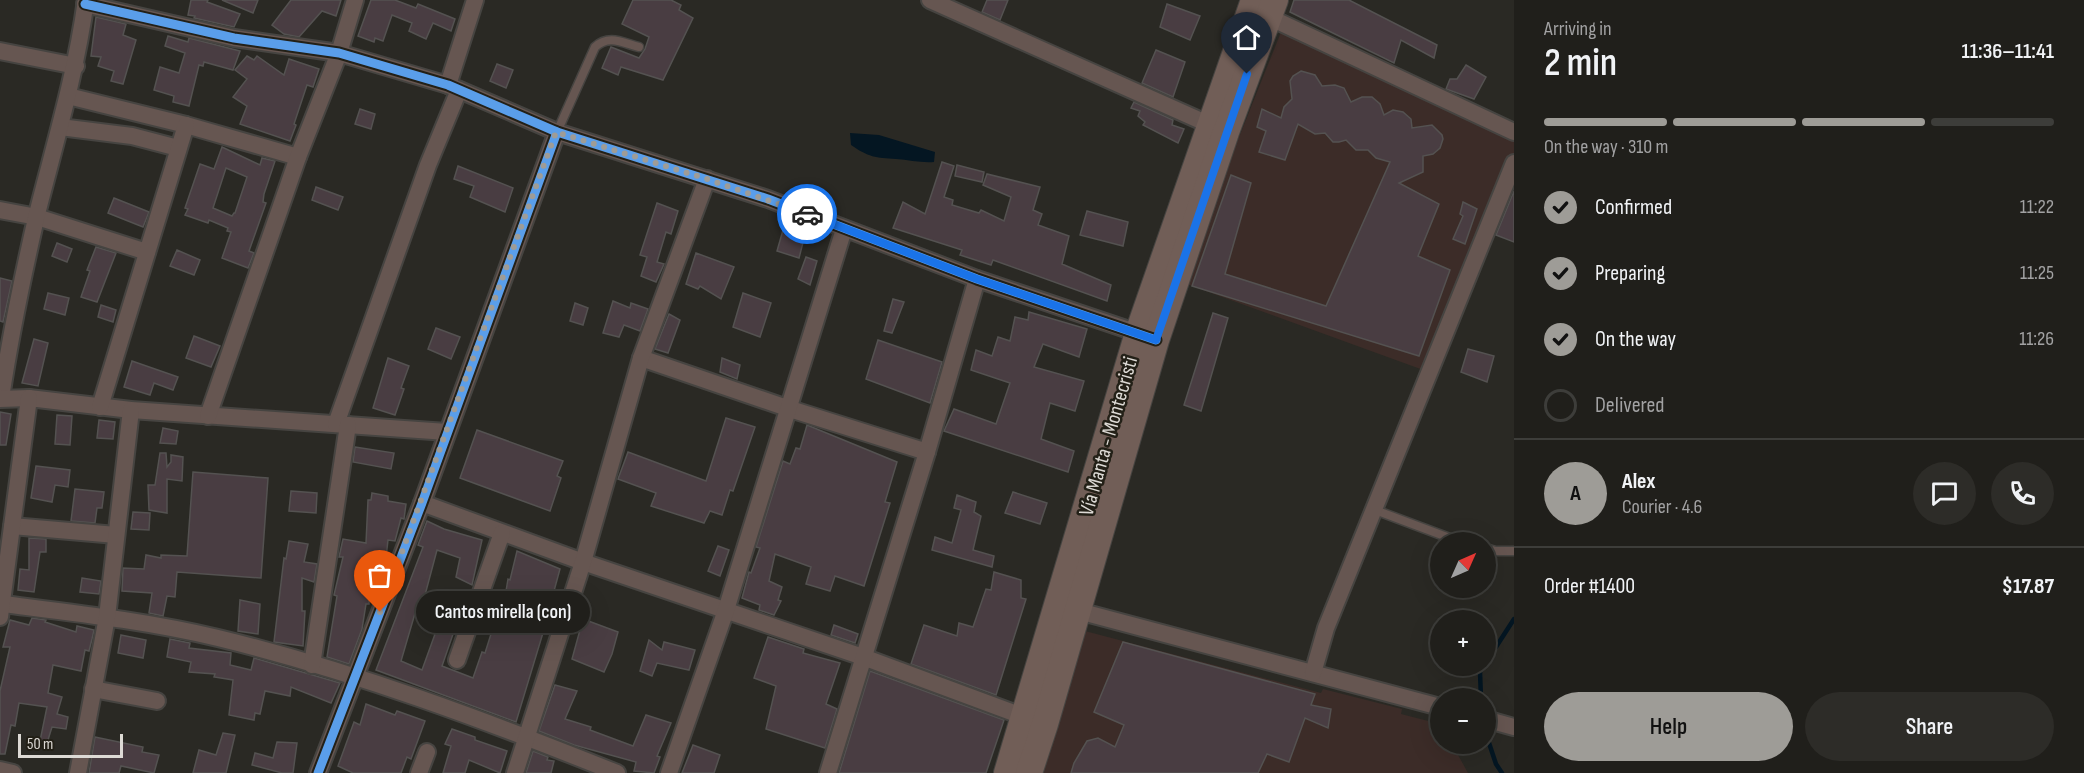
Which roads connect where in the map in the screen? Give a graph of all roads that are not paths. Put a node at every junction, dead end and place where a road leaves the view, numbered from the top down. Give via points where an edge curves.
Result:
1 (355, 0) edge
2 (476, 0) edge
3 (930, 0) edge
4 (86, 2) edge
5 (1262, 7) edge
6 (639, 47) dead end
7 (0, 51) edge
8 (339, 53) junction
9 (76, 66) junction
10 (453, 88) junction
11 (68, 96) junction
12 (186, 125) junction
13 (60, 127) junction
14 (1218, 128) junction
15 (556, 132) junction
16 (1514, 132) edge
17 (178, 148) junction
18 (297, 158) junction
19 (1514, 163) edge
20 (707, 179) junction
21 (0, 210) edge
22 (37, 217) junction
23 (844, 229) junction
24 (147, 252) junction
25 (977, 279) junction
26 (1147, 336) junction
27 (641, 358) junction
28 (3, 362) edge
29 (29, 398) junction
30 (1, 399) edge
31 (100, 406) junction
32 (790, 409) junction
33 (130, 410) junction
34 (208, 416) junction
35 (342, 425) junction
36 (447, 432) junction
37 (927, 452) junction
38 (422, 503) junction
39 (1374, 510) junction
40 (12, 526) junction
41 (1433, 532) edge
42 (502, 533) junction
43 (116, 535) junction
44 (1514, 550) edge
45 (1496, 551) edge
46 (583, 562) junction
47 (1068, 608) junction
48 (1, 610) edge
49 (726, 610) junction
50 (107, 617) junction
51 (862, 657) junction
52 (457, 660) dead end
53 (312, 665) junction
54 (1314, 673) junction
55 (356, 678) junction
56 (93, 689) junction
57 (157, 701) dead end
58 (1430, 704) edge
59 (1035, 720) junction
60 (1496, 722) edge
61 (1514, 727) edge
62 (526, 737) junction
63 (427, 752) dead end
64 (0, 770) edge
65 (13, 773) edge
66 (78, 773) edge
67 (318, 773) edge
68 (419, 773) edge
69 (515, 773) edge
70 (617, 773) edge
71 (669, 773) edge
72 (828, 773) edge
73 (1007, 773) edge
74 (1029, 773) edge

1 - 8 street
2 - 10 street
3 - 14 street
4 - 8 street via 234,38
4 - 9 street
5 - 14 main road, Vía Manta - Montecristi
5 - 16 street
6 - 15 lane via 608,39 595,47
7 - 9 street
8 - 10 street
8 - 18 street
9 - 11 street
10 - 15 street
10 - 35 street
11 - 12 street
11 - 13 street
12 - 17 street
12 - 18 street
13 - 17 street via 132,136
13 - 22 street
14 - 26 main road, Vía Manta - Montecristi
15 - 20 street
15 - 36 street
17 - 24 street
18 - 34 street
19 - 39 street
20 - 23 street
20 - 27 street
21 - 22 street
22 - 24 street
22 - 28 street
23 - 25 street
23 - 32 street
24 - 31 street
25 - 26 street
25 - 37 street
26 - 47 main road, Vía Manta - Montecristi
27 - 32 street
27 - 46 street
28 - 30 street
29 - 30 street
29 - 31 street
29 - 40 street
31 - 33 street
32 - 37 street
32 - 49 street
33 - 34 street
33 - 43 street
34 - 35 street
35 - 36 street
35 - 53 street
36 - 38 street
37 - 51 street
38 - 42 street
38 - 55 street
39 - 41 lane
39 - 54 street via 1326,628
40 - 43 street
40 - 48 street
42 - 46 street
42 - 52 street
43 - 50 street
44 - 45 lane
46 - 49 street
46 - 62 street
47 - 54 street
47 - 59 main road, Vía Manta - Montecristi
48 - 50 street
49 - 51 street
49 - 71 street
50 - 53 street via 217,638
50 - 56 street
51 - 59 street
51 - 72 street
53 - 55 street
54 - 58 street
55 - 62 street
55 - 67 street
56 - 57 street
56 - 66 street
59 - 73 main road, Vía Manta - Montecristi
59 - 74 main road, Vía Manta - Montecristi
60 - 61 street
62 - 69 street
62 - 70 street
63 - 68 street
64 - 65 street

